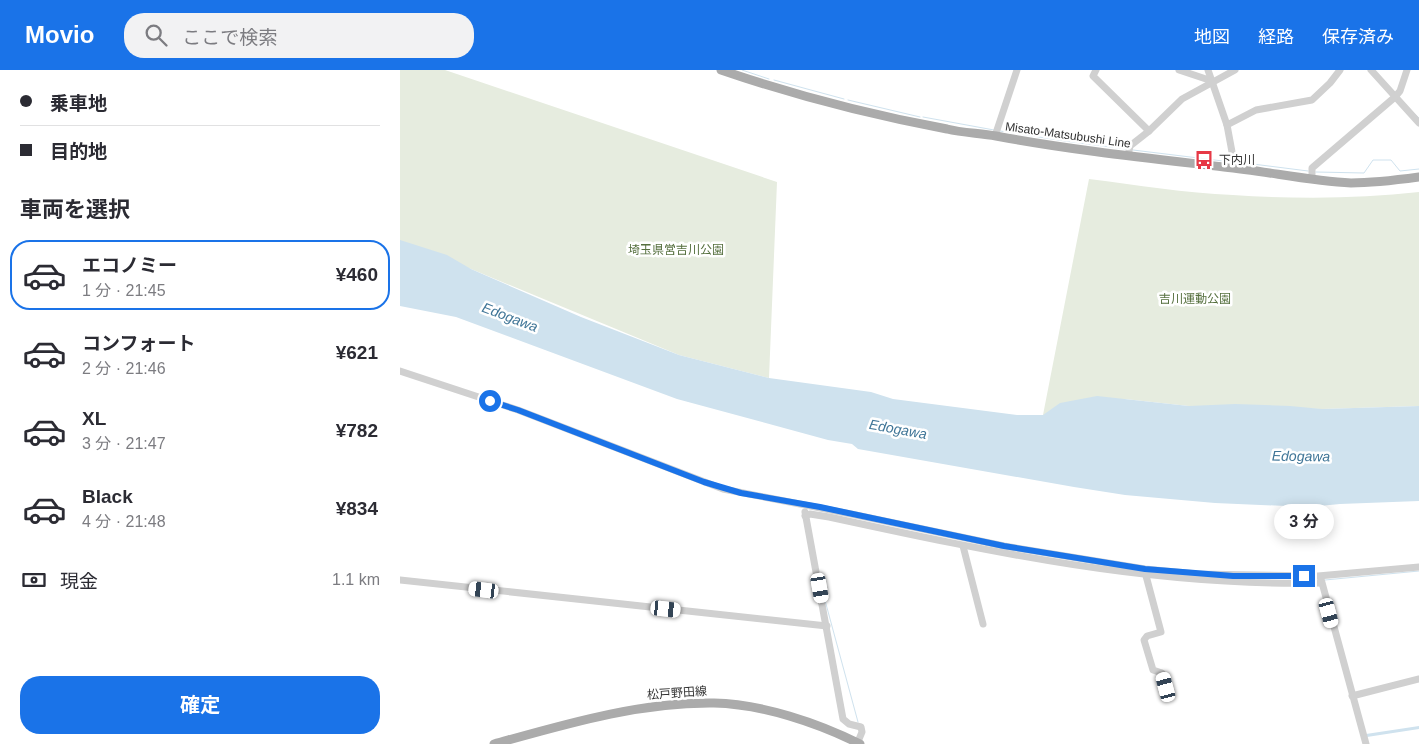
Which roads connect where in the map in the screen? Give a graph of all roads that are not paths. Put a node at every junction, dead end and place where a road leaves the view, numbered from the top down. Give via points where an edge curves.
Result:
1 (721, 70) edge
2 (1017, 70) edge
3 (1096, 70) edge
4 (1179, 70) edge
5 (1208, 70) edge
6 (1235, 70) edge
7 (1340, 70) edge
8 (1371, 70) edge
9 (1407, 70) edge
10 (1212, 81) junction
11 (1396, 96) junction
12 (1419, 123) edge
13 (1227, 125) junction
14 (1149, 131) junction
15 (995, 136) junction
16 (1129, 152) junction
17 (1234, 163) junction
18 (1419, 177) edge
19 (1312, 179) junction
20 (400, 371) edge
21 (804, 504) junction
22 (805, 516) junction
23 (963, 546) junction
24 (1419, 567) edge
25 (1145, 572) junction
26 (1321, 579) junction
27 (400, 580) edge
28 (983, 624) dead end
29 (827, 626) junction
30 (1419, 679) edge
31 (1166, 687) dead end
32 (1352, 696) junction
33 (1364, 739) edge
34 (494, 744) edge
35 (858, 744) edge

1 - 15 main road, Misato-Matsubushi Line via 892,118
2 - 15 street
3 - 14 street via 1093,76
4 - 10 street
5 - 10 street
6 - 10 street
7 - 13 street via 1312,100 1256,110
8 - 11 street
9 - 11 street
10 - 13 street
10 - 14 street via 1182,99
11 - 12 street
11 - 19 street via 1312,168
13 - 17 street
14 - 16 street
15 - 16 main road, Misato-Matsubushi Line via 1088,152
16 - 17 main road, Misato-Matsubushi Line
17 - 19 main road, Misato-Matsubushi Line
18 - 19 main road, Misato-Matsubushi Line via 1352,183
20 - 21 street via 518,410 717,487
21 - 22 street
21 - 25 street
22 - 23 street via 829,517
22 - 29 street
23 - 25 street via 1090,568
23 - 28 street
24 - 26 street
25 - 26 street via 1234,582
25 - 31 street via 1161,632 1144,640 1153,670 1162,673
26 - 32 street
27 - 29 street
29 - 35 street via 843,719 861,727
30 - 32 street
32 - 33 street
34 - 35 main road, 松戸野田線 via 575,721 670,705 715,703 791,717

